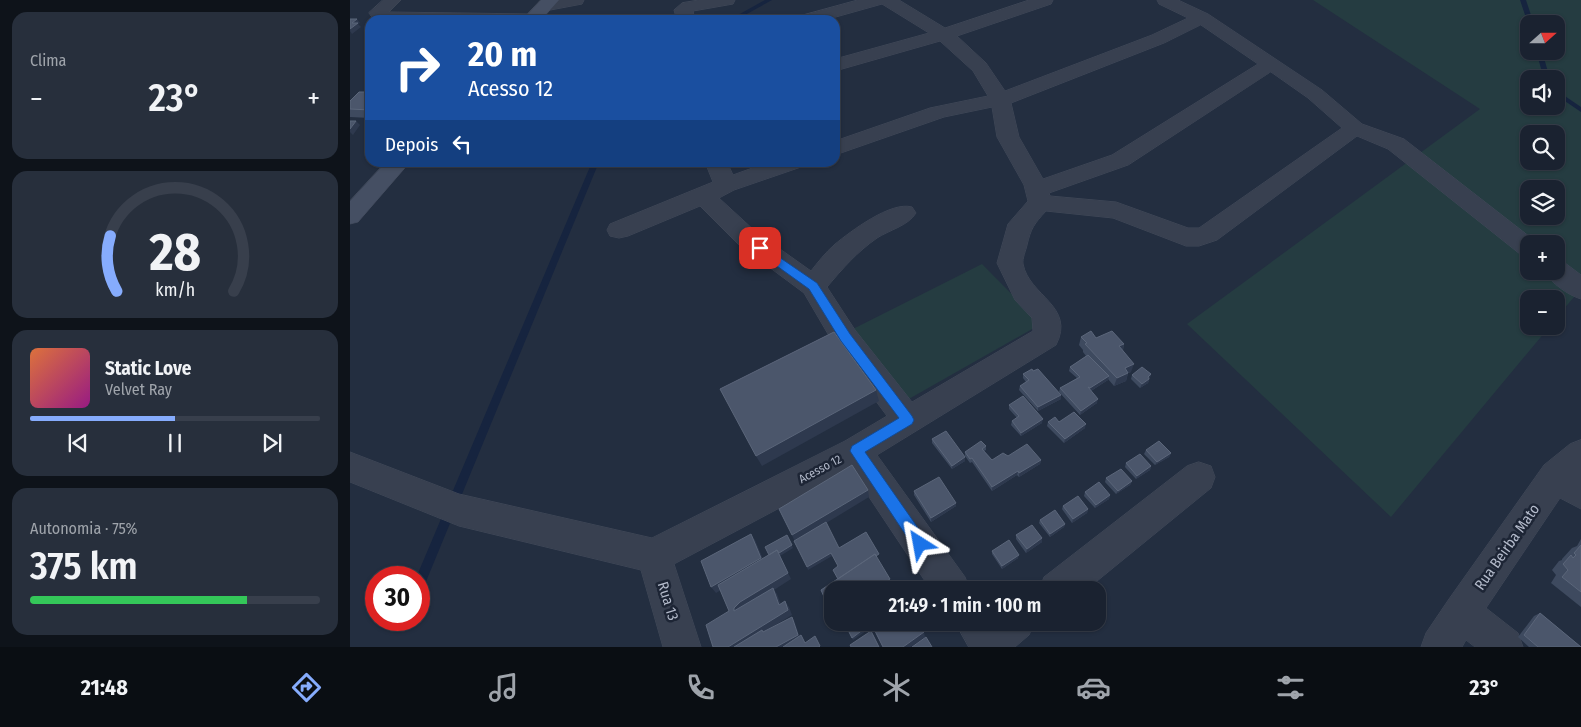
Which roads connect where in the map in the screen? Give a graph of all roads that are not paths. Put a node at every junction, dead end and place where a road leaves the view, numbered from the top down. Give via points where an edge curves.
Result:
1 (393, 0) edge
2 (576, 0) edge
3 (728, 0) edge
4 (877, 0) edge
5 (887, 0) edge
6 (1045, 0) edge
7 (1165, 0) edge
8 (548, 3) edge
9 (380, 15) edge
10 (536, 15) edge
11 (684, 15) edge
12 (824, 15) edge
13 (1202, 18) junction
14 (945, 34) junction
15 (840, 64) edge
16 (1271, 64) junction
17 (1000, 100) junction
18 (1355, 128) junction
19 (840, 146) edge
20 (394, 167) edge
21 (772, 167) edge
22 (715, 181) edge
23 (1039, 196) junction
24 (904, 212) dead end
25 (350, 216) edge
26 (619, 230) dead end
27 (1520, 241) edge
28 (1565, 277) edge
29 (813, 286) junction
30 (1581, 289) edge
31 (908, 420) junction
32 (856, 451) junction
33 (350, 467) edge
34 (1573, 474) edge
35 (1199, 477) dead end
36 (654, 556) junction
37 (946, 581) edge
38 (1068, 581) edge
39 (1462, 612) junction
40 (682, 647) edge
41 (1440, 647) edge
42 (1504, 647) edge

1 - 9 street
2 - 8 street
3 - 11 street via 688,7 683,10
4 - 12 street
5 - 14 street
6 - 14 street
7 - 13 street
8 - 10 street
13 - 16 street
13 - 17 street via 1158,39
14 - 15 street
14 - 17 street via 977,62
16 - 18 street via 1315,94
16 - 23 street via 1120,160
17 - 19 street via 952,108
17 - 23 street via 1008,138
18 - 23 street via 1199,238 1186,237 1116,210
18 - 27 street via 1396,144
20 - 25 street
21 - 22 street
22 - 26 street
22 - 29 street via 747,238
23 - 31 street, Acesso 12 via 1020,224 1010,263 1024,293 1044,313 1048,326 1046,337
24 - 29 street via 842,252
28 - 30 street
29 - 31 street via 846,338
31 - 32 street, Acesso 12
32 - 36 street, Acesso 12
32 - 37 street
33 - 36 street via 459,510
34 - 39 street, Rua Beirba Mato
35 - 38 street
36 - 40 street, Rua 13
39 - 41 street, Rua Beirba Mato
39 - 42 street

